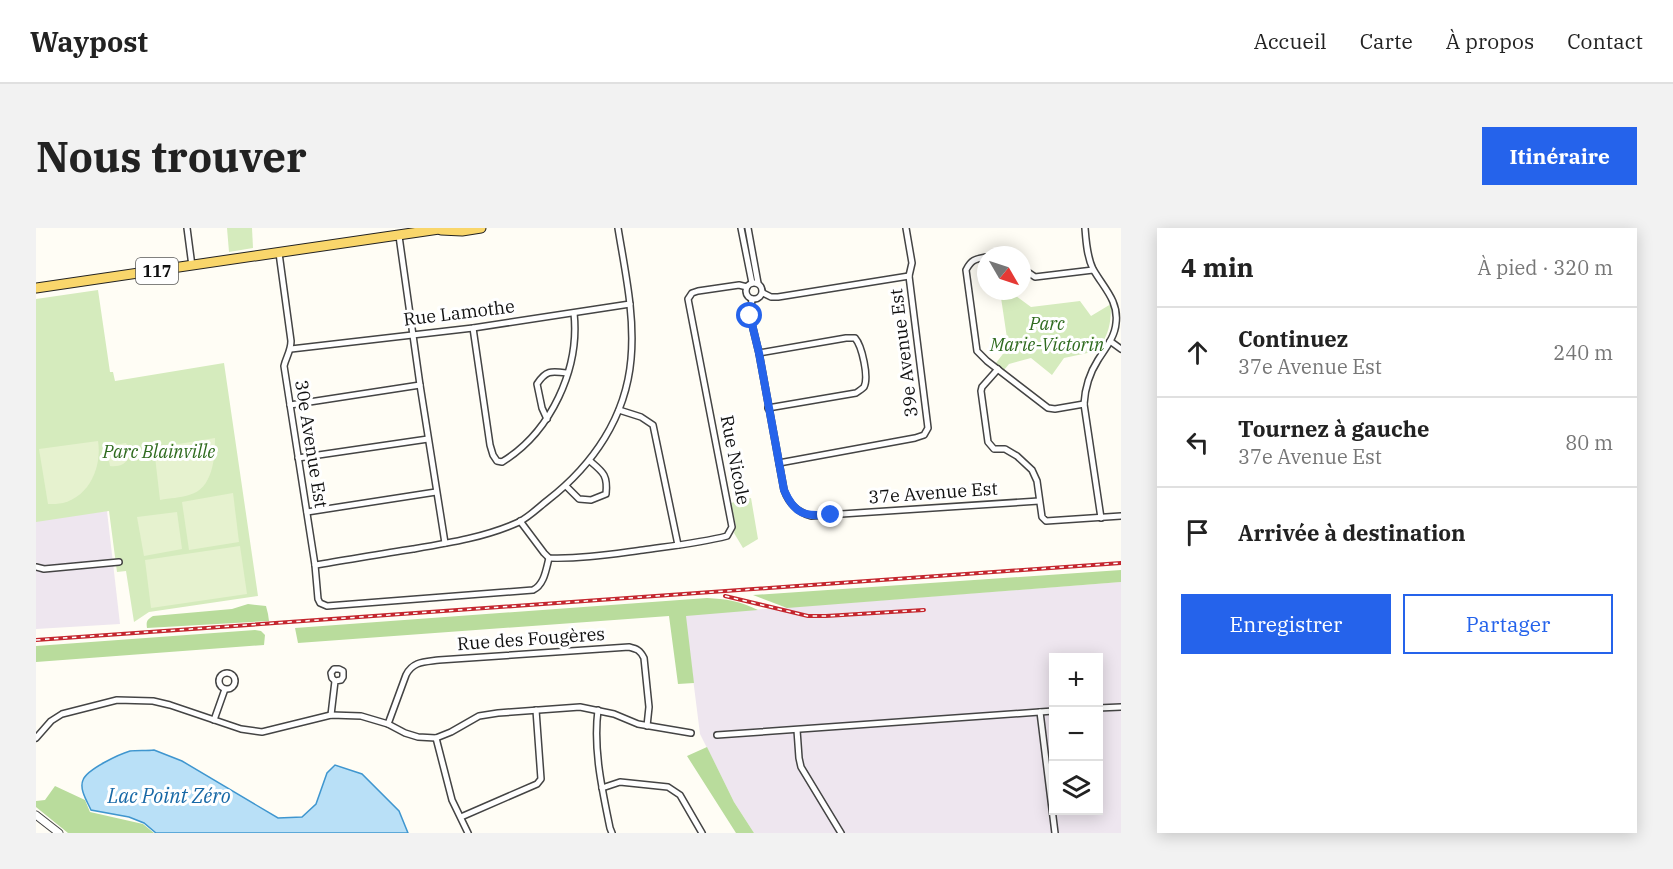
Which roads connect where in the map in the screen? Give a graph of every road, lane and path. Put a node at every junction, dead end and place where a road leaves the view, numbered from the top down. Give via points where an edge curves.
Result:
1 (187, 228) edge
2 (481, 228) edge
3 (618, 228) edge
4 (741, 228) edge
5 (748, 228) edge
6 (906, 228) edge
7 (1085, 228) edge
8 (443, 229) edge
9 (399, 236) junction
10 (747, 243) junction
11 (279, 253) junction
12 (977, 259) edge
13 (192, 266) junction
14 (1093, 270) junction
15 (1031, 274) edge
16 (909, 276) junction
17 (755, 283) junction
18 (747, 287) junction
19 (36, 288) edge
20 (763, 293) junction
21 (752, 299) junction
22 (1121, 302) edge
23 (630, 304) junction
24 (1115, 308) junction
25 (574, 313) junction
26 (473, 328) junction
27 (414, 334) junction
28 (1110, 341) junction
29 (291, 349) junction
30 (1121, 349) edge
31 (759, 353) junction
32 (998, 369) junction
33 (567, 373) junction
34 (420, 386) junction
35 (1084, 404) junction
36 (290, 405) junction
37 (768, 408) junction
38 (619, 410) junction
39 (547, 419) junction
40 (428, 439) junction
41 (298, 459) junction
42 (590, 461) junction
43 (779, 463) junction
44 (566, 486) junction
45 (436, 492) junction
46 (1039, 501) junction
47 (307, 512) junction
48 (1121, 516) edge
49 (1101, 518) junction
50 (520, 521) junction
51 (445, 543) junction
52 (678, 545) junction
53 (549, 558) junction
54 (120, 562) dead end
55 (315, 565) junction
56 (36, 567) edge
57 (335, 681) dead end
58 (225, 689) dead end
59 (1121, 706) edge
60 (1103, 708) edge
61 (536, 710) junction
62 (598, 710) junction
63 (1049, 711) edge
64 (1040, 712) junction
65 (331, 715) junction
66 (214, 720) junction
67 (388, 724) junction
68 (647, 726) junction
69 (797, 730) junction
70 (691, 733) dead end
71 (717, 735) dead end
72 (36, 738) edge
73 (436, 738) junction
74 (602, 788) junction
75 (36, 814) edge
76 (461, 817) junction
77 (59, 833) edge
78 (468, 833) edge
79 (612, 833) edge
80 (702, 833) edge
81 (841, 833) edge
82 (1055, 833) edge

1 - 13 street
2 - 8 main road, 117
3 - 23 street
4 - 10 street
5 - 10 street
6 - 16 street, 39e Avenue Est via 912,263
7 - 14 street
8 - 9 main road, 117
9 - 11 main road, 117
9 - 27 street
10 - 17 street
11 - 13 main road, 117
11 - 29 street, 30e Avenue Est
12 - 32 street via 966,270 977,351
13 - 19 main road, 117
14 - 15 street via 1035,277
14 - 24 street
16 - 20 street via 778,297
16 - 43 street, 39e Avenue Est via 928,428 924,435
17 - 18 street
17 - 20 street
18 - 21 street via 747,295
18 - 52 street, Rue Nicole via 698,291 688,299 732,527 727,536
20 - 21 street
21 - 31 street, 37e Avenue Est via 750,316
22 - 24 street
23 - 25 street, Rue Lamothe
23 - 38 street via 631,360
24 - 28 street via 1116,325
25 - 26 street, Rue Lamothe
25 - 33 street via 575,345
26 - 27 street, Rue Lamothe
26 - 39 street via 490,445 497,461 512,455
27 - 29 street, Rue Lamothe
27 - 34 street
28 - 30 street
28 - 35 street via 1089,375
29 - 36 street, 30e Avenue Est via 284,366
31 - 37 street, 37e Avenue Est
31 - 37 street via 855,338 860,344 866,379 856,393
32 - 35 street via 1048,408
32 - 46 street via 981,391 988,442 994,449 1005,449 1017,456 1032,470
33 - 39 street
33 - 39 street via 543,374 537,384
34 - 36 street
34 - 40 street
35 - 49 street
36 - 41 street, 30e Avenue Est
37 - 43 street, 37e Avenue Est
38 - 42 street
38 - 52 street via 653,425
40 - 41 street
40 - 45 street
41 - 47 street, 30e Avenue Est
42 - 44 street
42 - 44 street via 603,472 606,494 591,500 579,499
43 - 46 street, 37e Avenue Est via 789,502 811,516
44 - 50 street
45 - 47 street
45 - 51 street
46 - 49 street via 1046,521
47 - 55 street, 30e Avenue Est
48 - 49 street
50 - 51 street
50 - 53 street
51 - 55 street
52 - 53 street, Rue Nicole
53 - 55 street, 30e Avenue Est via 542,584 533,590 327,606 318,599
54 - 56 street
57 - 65 street
58 - 66 street
59 - 60 street
61 - 62 street
61 - 73 street via 479,716
61 - 76 street via 541,779
62 - 68 street
62 - 74 street via 595,731
63 - 64 street
64 - 69 street
64 - 82 street
65 - 66 street via 262,732
65 - 67 street
66 - 72 street via 170,705 117,700 62,714
67 - 68 street, Rue des Fougères via 406,675 415,664 629,647 641,652 644,658
67 - 73 street via 418,737
68 - 70 street
69 - 71 street
69 - 81 street via 801,767
73 - 76 street via 452,800
74 - 79 street
74 - 80 street via 620,782 668,787 680,795
75 - 77 street
76 - 78 street

